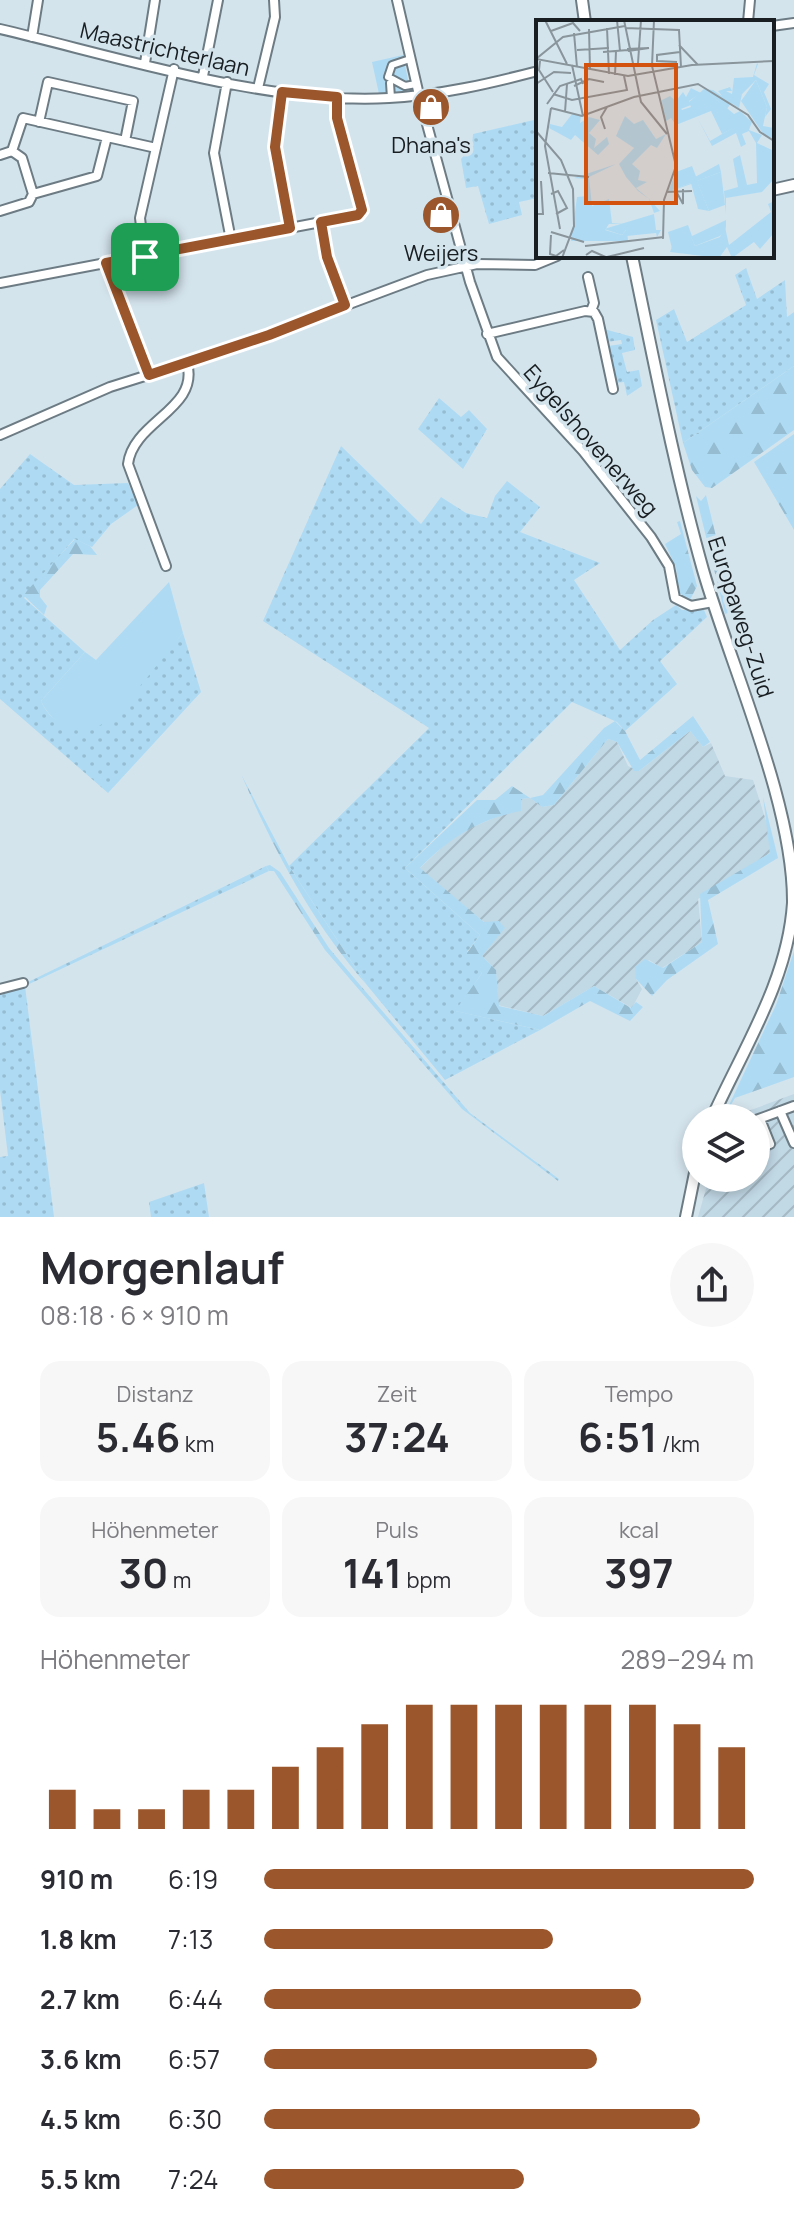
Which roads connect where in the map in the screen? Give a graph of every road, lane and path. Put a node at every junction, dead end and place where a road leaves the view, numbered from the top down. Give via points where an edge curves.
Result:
1 (38, 0) edge
2 (155, 0) edge
3 (218, 0) edge
4 (274, 0) edge
5 (397, 0) edge
6 (582, 0) edge
7 (750, 0) edge
8 (585, 20) edge
9 (748, 20) edge
10 (794, 23) edge
11 (774, 26) edge
12 (0, 29) edge
13 (32, 37) junction
14 (410, 59) junction
15 (145, 63) junction
16 (174, 69) junction
17 (536, 72) edge
18 (203, 76) junction
19 (390, 80) junction
20 (227, 82) junction
21 (416, 84) junction
22 (258, 88) junction
23 (282, 92) junction
24 (419, 95) junction
25 (337, 97) junction
26 (391, 98) junction
27 (39, 122) junction
28 (107, 137) junction
29 (125, 141) junction
30 (156, 148) junction
31 (12, 151) junction
32 (0, 155) edge
33 (794, 185) edge
34 (774, 190) edge
35 (33, 194) junction
36 (0, 211) edge
37 (321, 222) junction
38 (290, 228) junction
39 (231, 240) junction
40 (145, 257) junction
41 (552, 258) edge
42 (632, 258) edge
43 (106, 263) junction
44 (465, 265) junction
45 (588, 277) dead end
46 (0, 283) edge
47 (345, 305) junction
48 (591, 311) junction
49 (487, 334) junction
50 (187, 363) junction
51 (149, 375) junction
52 (613, 389) dead end
53 (0, 435) edge
54 (166, 566) dead end
55 (713, 602) junction
56 (23, 983) dead end
57 (0, 989) edge
58 (718, 1104) edge
59 (794, 1106) edge
60 (780, 1111) junction
61 (770, 1115) edge
62 (794, 1143) edge
63 (691, 1192) edge
64 (686, 1217) edge

1 - 13 street
2 - 15 street
3 - 18 street
4 - 22 street via 275,17
5 - 14 street, Eygelshovenerweg
6 - 8 street
7 - 9 street
10 - 11 street
12 - 13 street, Maastrichterlaan
13 - 15 street, Maastrichterlaan
14 - 19 street via 392,65
14 - 21 street, Eygelshovenerweg
15 - 16 street, Maastrichterlaan
16 - 18 street, Maastrichterlaan
16 - 30 street
17 - 24 street, Maastrichterlaan
18 - 20 street, Maastrichterlaan
19 - 21 street
19 - 26 street
20 - 22 street, Maastrichterlaan
20 - 39 street via 214,153
21 - 24 street, Eygelshovenerweg
22 - 23 street, Maastrichterlaan
23 - 25 street, Maastrichterlaan
23 - 38 street via 275,147
24 - 26 street, Maastrichterlaan
24 - 44 street, Eygelshovenerweg
25 - 26 street, Maastrichterlaan
25 - 37 street via 337,118 362,210
27 - 28 street
27 - 29 street via 48,82 91,90 133,101
27 - 31 street via 20,120
28 - 29 street
28 - 35 street via 97,176
29 - 30 street
30 - 40 street via 140,218
31 - 32 street
31 - 35 street via 24,160
33 - 34 street
35 - 36 street via 29,202
37 - 38 street
37 - 47 street
38 - 39 street
39 - 40 street
40 - 43 street
41 - 44 street via 535,265
42 - 55 street, Europaweg-Zuid via 672,447
43 - 46 street
43 - 51 street
44 - 47 street
44 - 49 street, Eygelshovenerweg
45 - 48 street
47 - 50 street
48 - 49 street
48 - 52 street via 598,319
49 - 55 street, Eygelshovenerweg via 506,370 583,451 651,537 669,566 675,598 687,605
50 - 51 street
50 - 54 street via 186,391 137,438 129,454 130,476
51 - 53 street
55 - 58 street, Europaweg-Zuid via 774,782 791,856 793,893 777,976
56 - 57 street
59 - 60 street
60 - 61 street
60 - 62 street
63 - 64 street

